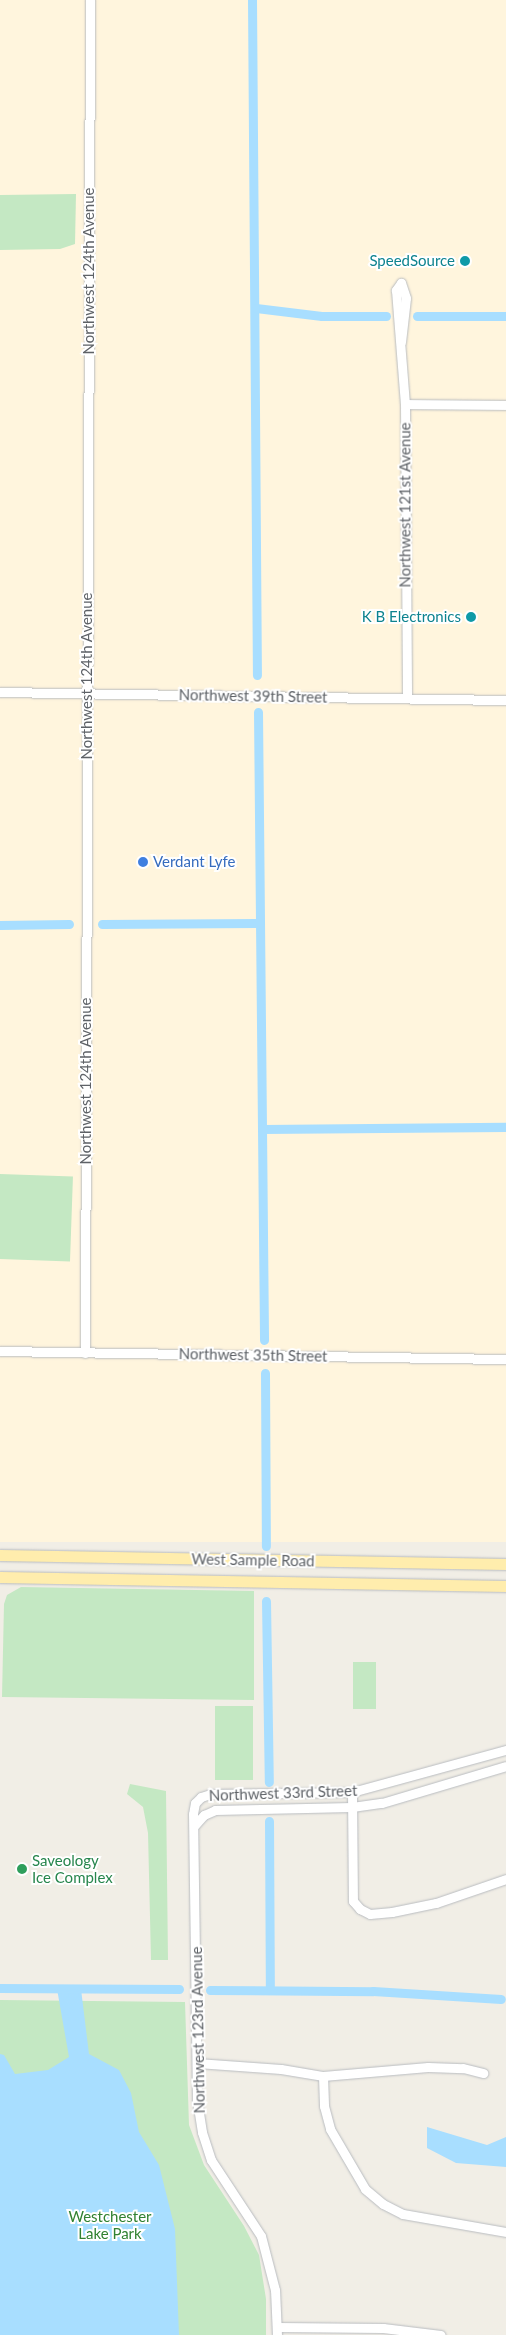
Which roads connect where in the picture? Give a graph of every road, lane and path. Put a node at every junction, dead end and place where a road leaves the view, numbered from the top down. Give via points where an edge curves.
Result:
1 (90, 0) edge
2 (401, 342) junction
3 (405, 404) junction
4 (506, 405) edge
5 (0, 692) edge
6 (87, 693) junction
7 (407, 698) junction
8 (506, 700) edge
9 (0, 1351) edge
10 (86, 1353) junction
11 (506, 1359) edge
12 (0, 1555) edge
13 (506, 1564) edge
14 (0, 1578) edge
15 (506, 1586) edge
16 (506, 1750) edge
17 (506, 1766) edge
18 (352, 1792) junction
19 (352, 1807) junction
20 (194, 1826) junction
21 (506, 1879) edge
22 (197, 2063) junction
23 (483, 2073) dead end
24 (323, 2076) junction
25 (506, 2232) edge
26 (277, 2331) edge
27 (441, 2335) edge

1 - 6 street, Northwest 124th Avenue
2 - 2 street, Northwest 121st Avenue via 404,338 406,298 401,283 396,290
2 - 3 street, Northwest 121st Avenue
3 - 4 street
3 - 7 street, Northwest 121st Avenue
5 - 6 street, Northwest 39th Street
6 - 7 street, Northwest 39th Street
6 - 10 street, Northwest 124th Avenue
7 - 8 street, Northwest 39th Street
9 - 10 street, Northwest 35th Street
10 - 11 street, Northwest 35th Street
12 - 13 main road, West Sample Road
14 - 15 main road, West Sample Road
16 - 18 street, Northwest 33rd Street
17 - 19 street, Northwest 33rd Street via 487,1769 407,1797
18 - 19 street
18 - 20 street, Northwest 33rd Street via 210,1794 195,1803
19 - 20 street, Northwest 33rd Street via 215,1810 204,1815
19 - 21 street via 353,1901 370,1914 436,1903
20 - 22 street, Northwest 123rd Avenue
22 - 24 street via 273,2068
22 - 26 street, Northwest 123rd Avenue via 197,2100 202,2132 211,2160 261,2236 275,2290
23 - 24 street via 463,2068 428,2067
24 - 25 street via 324,2106 330,2129 365,2189 383,2204 403,2214
26 - 27 street via 383,2328

